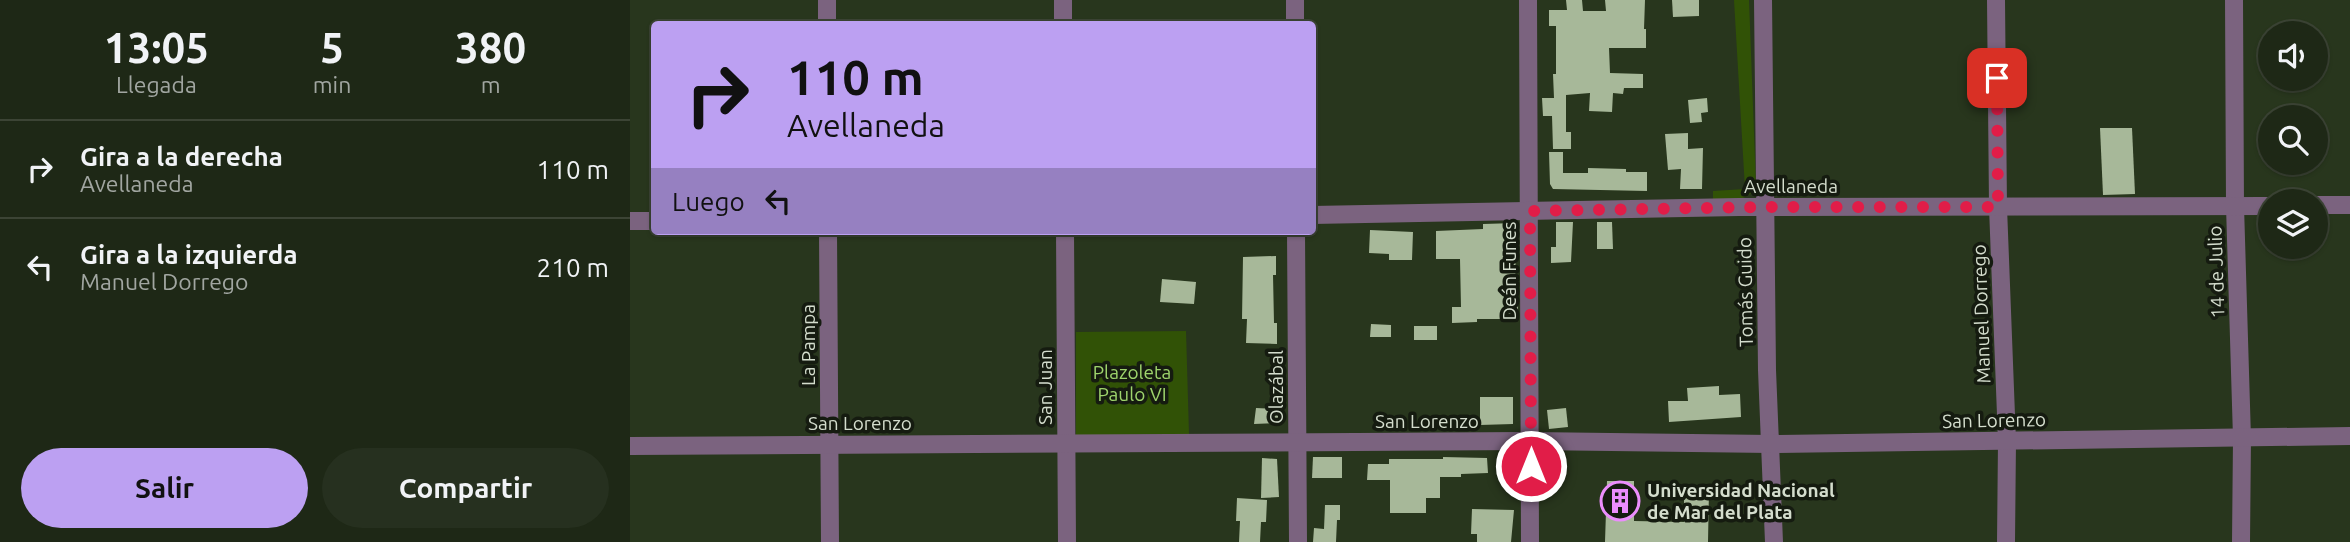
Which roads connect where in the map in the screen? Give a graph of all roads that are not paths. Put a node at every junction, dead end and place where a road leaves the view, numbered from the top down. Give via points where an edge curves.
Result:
1 (827, 0) edge
2 (1063, 0) edge
3 (1295, 0) edge
4 (1528, 0) edge
5 (1763, 0) edge
6 (1996, 0) edge
7 (2234, 0) edge
8 (827, 21) edge
9 (1063, 21) edge
10 (1295, 21) edge
11 (2328, 205) edge
12 (2350, 205) edge
13 (2235, 206) junction
14 (2258, 206) edge
15 (1765, 207) junction
16 (1998, 207) junction
17 (1530, 211) junction
18 (1316, 215) edge
19 (630, 221) edge
20 (651, 221) edge
21 (828, 235) edge
22 (1065, 235) edge
23 (1296, 235) edge
24 (2350, 436) edge
25 (2242, 438) junction
26 (1531, 441) junction
27 (1298, 442) junction
28 (2007, 442) junction
29 (829, 444) junction
30 (1066, 444) junction
31 (1771, 444) junction
32 (630, 446) edge
33 (830, 542) edge
34 (1067, 542) edge
35 (1298, 542) edge
36 (1530, 542) edge
37 (1774, 542) edge
38 (2006, 542) edge
39 (2241, 542) edge

1 - 8 street
2 - 9 street
3 - 10 street
4 - 17 street, Deán Funes
5 - 15 street, Tomás Guido
6 - 16 street, Manuel Dorrego
7 - 13 street, 14 de Julio
11 - 12 street
13 - 14 street, Avellaneda
13 - 16 street, Avellaneda
13 - 25 street, 14 de Julio
15 - 16 street, Avellaneda
15 - 17 street, Avellaneda
15 - 31 street, Tomás Guido
16 - 28 street, Manuel Dorrego
17 - 18 street, Avellaneda
17 - 26 street, Deán Funes
19 - 20 street
21 - 29 street, La Pampa
22 - 30 street, San Juan
23 - 27 street, Olazábal
24 - 25 street, San Lorenzo
25 - 28 street, San Lorenzo
25 - 39 street, 14 de Julio
26 - 27 street, San Lorenzo
26 - 31 street, San Lorenzo
26 - 36 street, Deán Funes
27 - 30 street, San Lorenzo
27 - 35 street, Olazábal
28 - 31 street, San Lorenzo
28 - 38 street, Manuel Dorrego
29 - 30 street, San Lorenzo
29 - 32 street, San Lorenzo
29 - 33 street, La Pampa
30 - 34 street, San Juan
31 - 37 street, Tomás Guido

